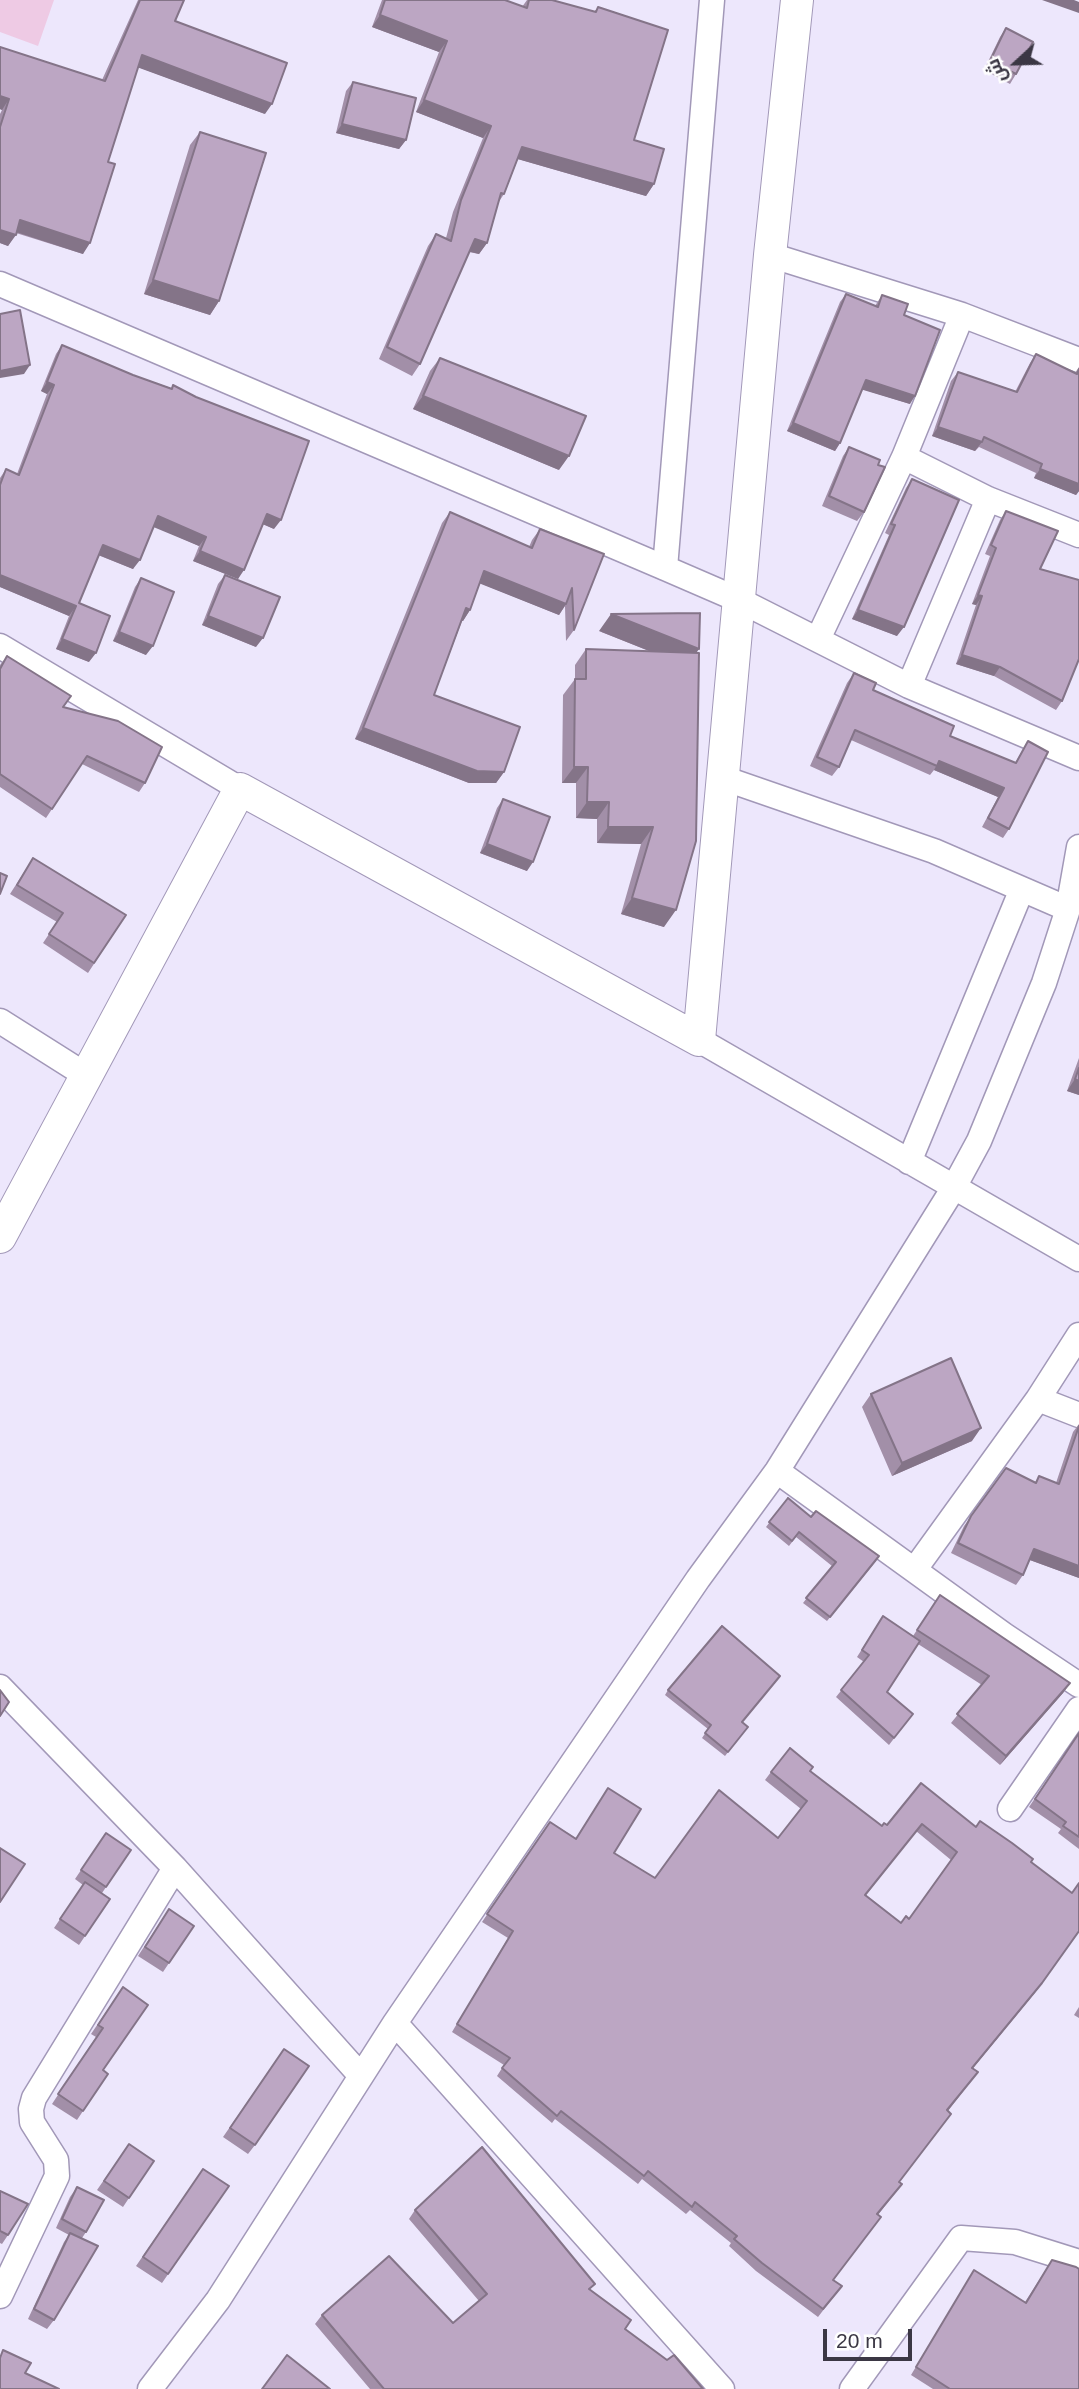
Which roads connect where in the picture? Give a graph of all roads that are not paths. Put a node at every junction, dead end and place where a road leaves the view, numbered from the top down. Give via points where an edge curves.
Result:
1 (712, 0) edge
2 (797, 0) edge
3 (770, 255) junction
4 (0, 284) edge
5 (962, 315) junction
6 (1079, 360) edge
7 (904, 457) junction
8 (988, 499) junction
9 (1079, 535) edge
10 (665, 568) junction
11 (738, 600) junction
12 (818, 639) junction
13 (0, 646) edge
14 (909, 686) junction
15 (1079, 758) edge
16 (723, 778) junction
17 (240, 789) junction
18 (1079, 847) edge
19 (1022, 889) junction
20 (1068, 909) junction
21 (0, 1021) edge
22 (699, 1040) junction
23 (88, 1076) junction
24 (909, 1163) junction
25 (953, 1189) junction
26 (0, 1237) edge
27 (1079, 1259) edge
28 (1079, 1335) edge
29 (1038, 1399) junction
30 (1079, 1415) edge
31 (777, 1471) junction
32 (915, 1569) junction
33 (1079, 1685) edge
34 (0, 1687) edge
35 (1079, 1709) edge
36 (1010, 1810) dead end
37 (175, 1868) junction
38 (395, 2023) junction
39 (361, 2076) junction
40 (1079, 2262) edge
41 (0, 2296) edge
42 (150, 2389) edge
43 (722, 2389) edge
44 (852, 2389) edge

1 - 10 street
2 - 3 street
3 - 5 street
3 - 11 street
4 - 10 street
5 - 6 street
5 - 7 street
7 - 8 street
7 - 12 street
8 - 9 street
8 - 14 street
10 - 11 street
11 - 12 street
11 - 16 street
12 - 14 street
13 - 17 street
14 - 15 street
16 - 19 street via 934,851
16 - 22 street
17 - 22 street
17 - 23 street
18 - 20 street
19 - 20 street
19 - 24 street
20 - 25 street via 1044,984 979,1141
21 - 23 street
22 - 24 street
23 - 26 street
24 - 25 street
25 - 27 street
25 - 31 street
28 - 29 street
29 - 30 street
29 - 32 street
31 - 32 street
31 - 38 street via 698,1579
32 - 33 street
34 - 37 street
35 - 36 street
37 - 39 street
37 - 41 street via 34,2098 32,2122 55,2160 57,2176
38 - 39 street
38 - 43 street
39 - 42 street via 218,2300
40 - 44 street via 1015,2242 961,2238

